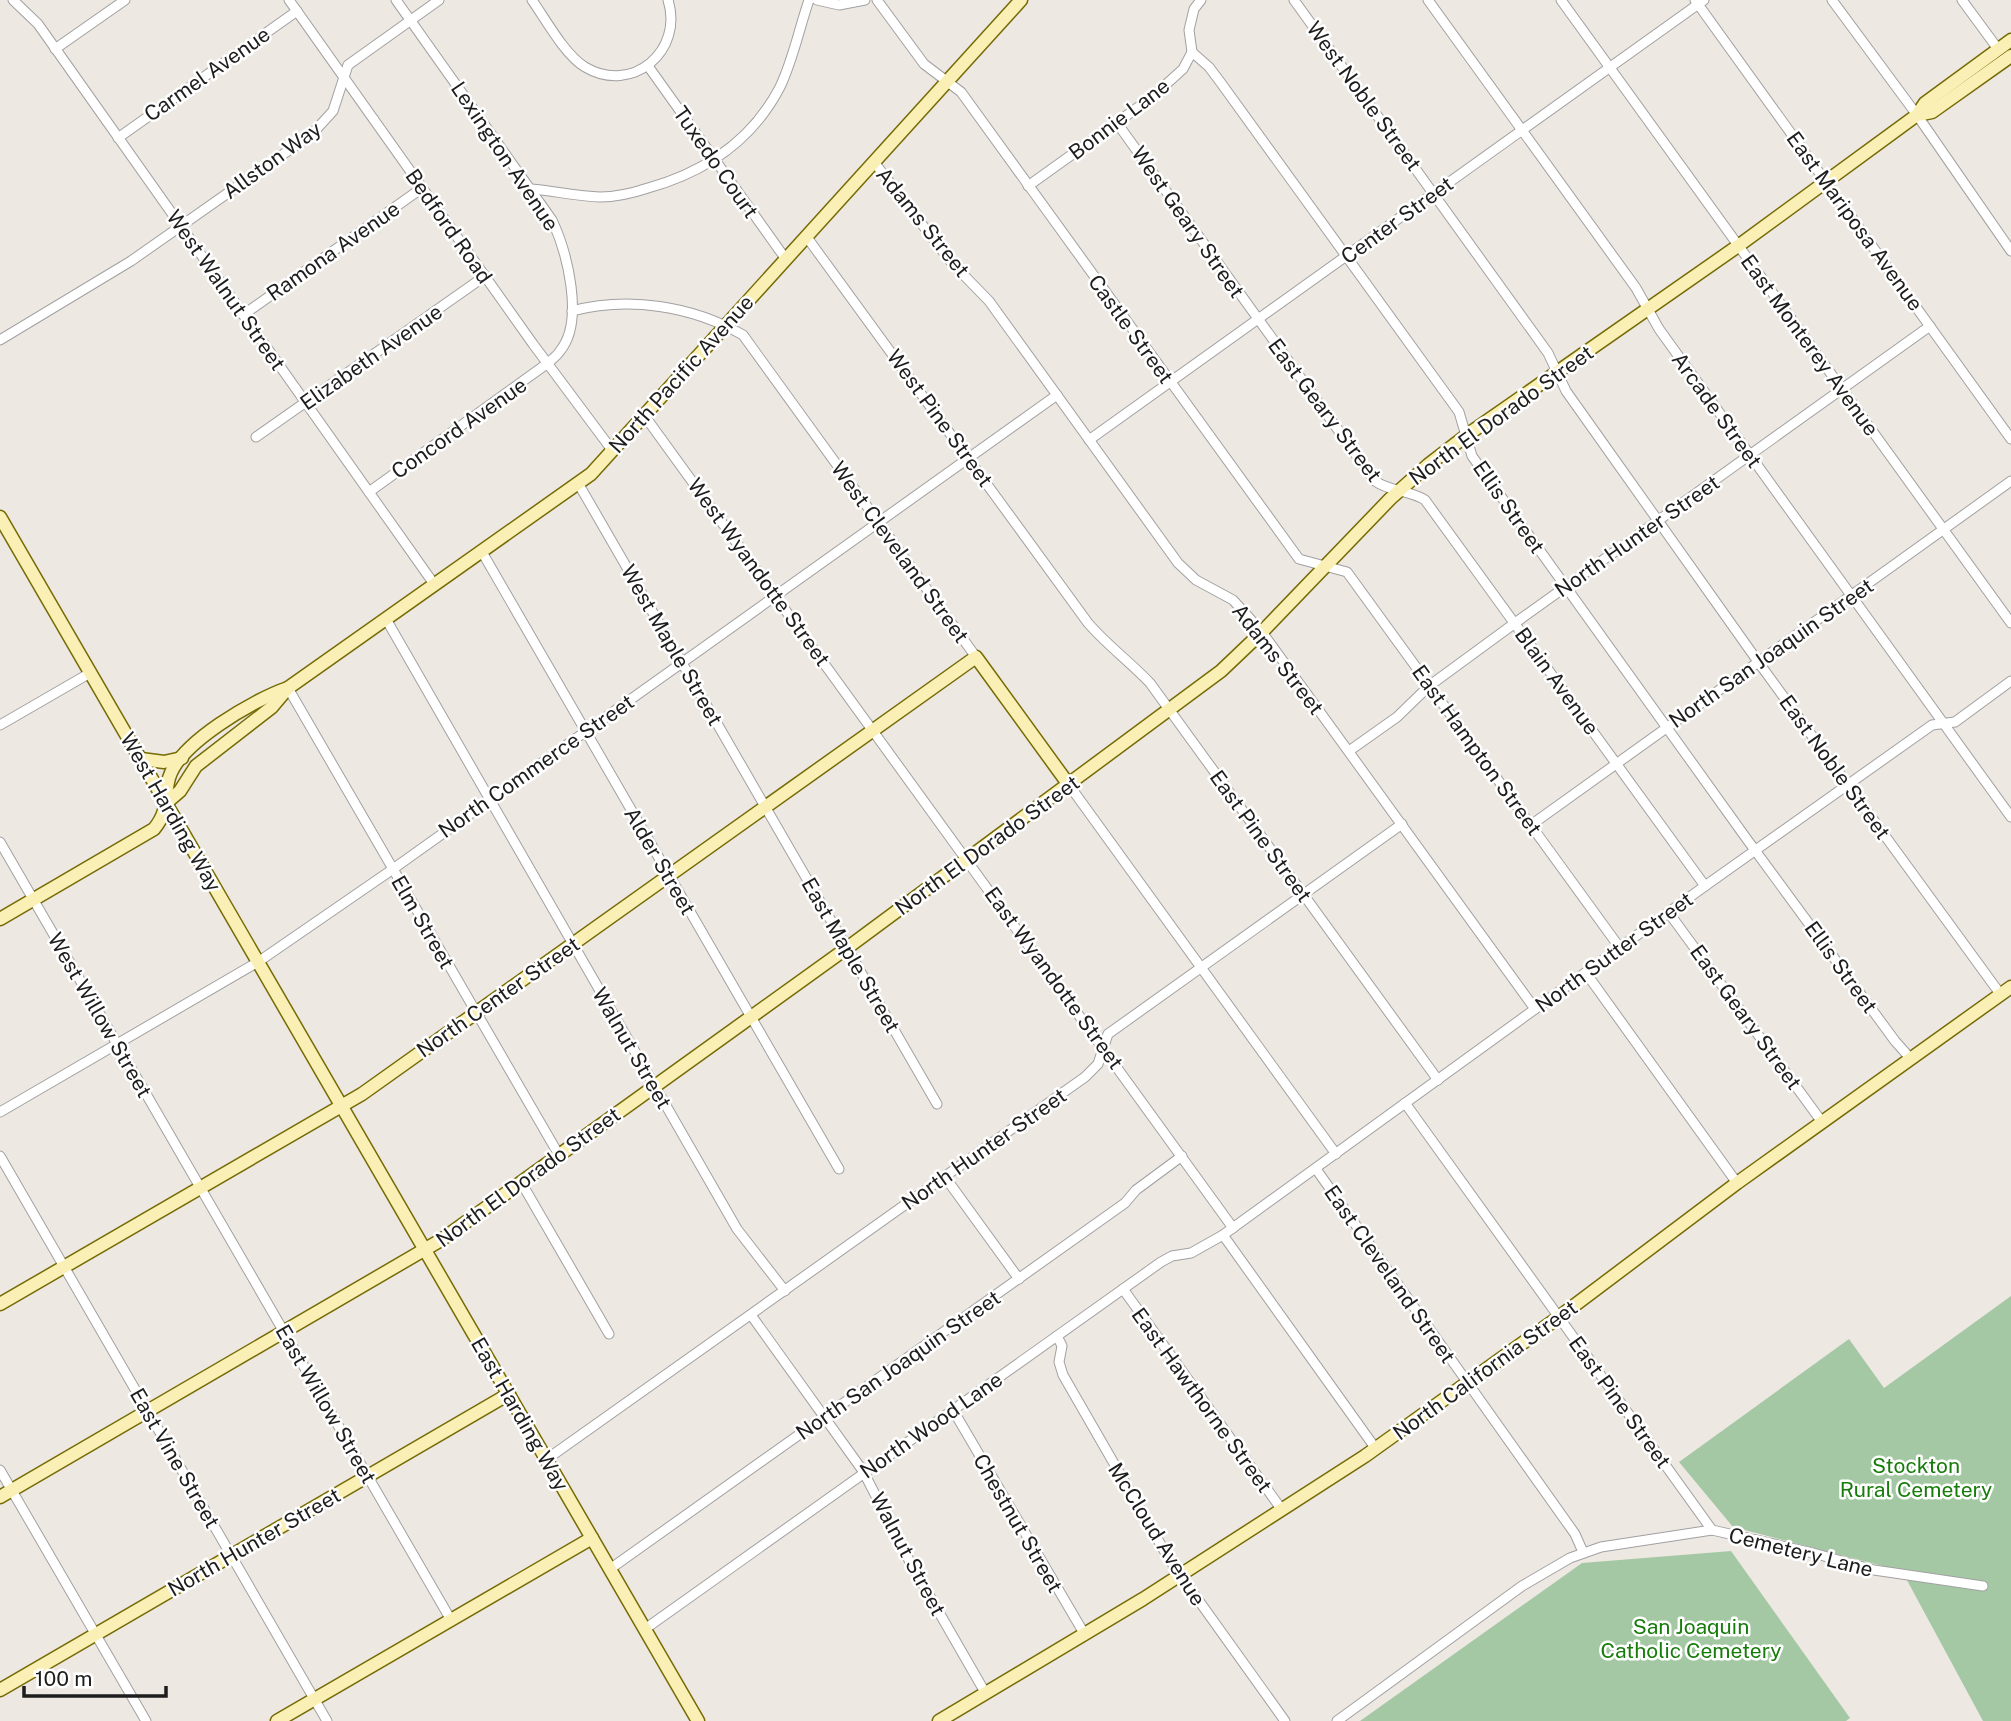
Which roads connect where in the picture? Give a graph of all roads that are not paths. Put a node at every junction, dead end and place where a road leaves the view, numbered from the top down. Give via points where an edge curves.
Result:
1 (13, 0) edge
2 (125, 0) edge
3 (289, 0) edge
4 (396, 0) edge
5 (439, 0) edge
6 (532, 0) edge
7 (668, 0) edge
8 (809, 0) edge
9 (817, 0) edge
10 (865, 0) edge
11 (877, 0) edge
12 (1021, 0) edge
13 (1201, 0) edge
14 (1294, 0) edge
15 (1428, 0) edge
16 (1561, 0) edge
17 (1832, 0) edge
18 (1962, 0) edge
19 (1699, 1) edge
20 (297, 11) junction
21 (410, 20) junction
22 (2011, 40) edge
23 (55, 50) junction
24 (1192, 52) junction
25 (2006, 58) edge
26 (648, 66) junction
27 (1610, 67) junction
28 (344, 79) junction
29 (946, 81) junction
30 (1917, 115) junction
31 (1117, 123) junction
32 (1522, 130) junction
33 (118, 138) junction
34 (714, 159) junction
35 (874, 162) junction
36 (1826, 181) junction
37 (1028, 186) junction
38 (422, 188) junction
39 (531, 189) junction
40 (1434, 193) junction
41 (181, 226) junction
42 (806, 236) junction
43 (1738, 246) junction
44 (2011, 251) edge
45 (1347, 256) junction
46 (785, 258) junction
47 (485, 276) junction
48 (1646, 308) junction
49 (572, 311) junction
50 (243, 315) junction
51 (1258, 321) junction
52 (726, 325) junction
53 (1930, 326) junction
54 (0, 340) edge
55 (548, 363) junction
56 (1557, 373) junction
57 (1170, 384) junction
58 (1842, 389) junction
59 (1056, 394) junction
60 (306, 403) junction
61 (644, 415) junction
62 (1467, 435) junction
63 (257, 437) dead end
64 (2011, 439) edge
65 (1090, 440) junction
66 (612, 450) junction
67 (1750, 456) junction
68 (968, 457) junction
69 (2011, 481) edge
70 (578, 483) junction
71 (1398, 491) junction
72 (369, 492) junction
73 (0, 517) edge
74 (1658, 521) junction
75 (878, 522) junction
76 (1944, 530) junction
77 (4, 533) edge
78 (482, 552) junction
79 (1324, 566) junction
80 (434, 584) junction
81 (1565, 587) junction
82 (776, 595) junction
83 (1851, 596) junction
84 (1072, 602) joint
85 (386, 619) junction
86 (1515, 623) junction
87 (2011, 623) edge
88 (1262, 632) junction
89 (976, 657) junction
90 (682, 663) junction
91 (1759, 663) junction
92 (90, 673) junction
93 (2011, 681) edge
94 (1429, 686) junction
95 (288, 688) junction
96 (1170, 710) junction
97 (1943, 723) junction
98 (0, 725) edge
99 (1667, 728) junction
100 (873, 729) junction
101 (585, 731) junction
102 (1349, 751) junction
103 (182, 758) junction
104 (141, 759) junction
105 (1616, 763) junction
106 (1069, 785) junction
107 (1848, 785) junction
108 (489, 800) junction
109 (166, 803) junction
110 (766, 806) junction
111 (2011, 817) edge
112 (1402, 824) junction
113 (1531, 825) junction
114 (0, 842) edge
115 (1756, 851) junction
116 (968, 859) junction
117 (393, 869) junction
118 (668, 875) junction
119 (1705, 886) junction
120 (1302, 894) junction
121 (34, 899) junction
122 (1669, 913) junction
123 (0, 919) edge
124 (572, 944) junction
125 (847, 948) junction
126 (1620, 948) junction
127 (258, 962) junction
128 (1200, 968) junction
129 (1586, 973) junction
130 (2006, 991) edge
131 (1535, 1009) junction
132 (476, 1012) junction
133 (751, 1016) junction
134 (117, 1043) junction
135 (1103, 1049) junction
136 (1911, 1059) junction
137 (1438, 1080) junction
138 (654, 1086) junction
139 (1405, 1103) junction
140 (937, 1104) dead end
141 (342, 1106) junction
142 (0, 1112) edge
143 (1822, 1122) junction
144 (1336, 1154) junction
145 (559, 1155) junction
146 (0, 1156) edge
147 (1182, 1156) junction
148 (839, 1169) dead end
149 (1316, 1169) junction
150 (946, 1177) junction
151 (522, 1182) junction
152 (1737, 1183) junction
153 (201, 1188) junction
154 (1233, 1228) junction
155 (1223, 1235) junction
156 (425, 1250) junction
157 (64, 1267) junction
158 (1019, 1279) junction
159 (1123, 1289) junction
160 (785, 1290) junction
161 (0, 1304) edge
162 (751, 1315) junction
163 (1559, 1317) junction
164 (284, 1331) junction
165 (609, 1334) dead end
166 (1057, 1336) junction
167 (1467, 1383) junction
168 (509, 1394) junction
169 (953, 1410) junction
170 (148, 1411) junction
171 (825, 1417) junction
172 (1376, 1449) junction
173 (547, 1459) junction
174 (0, 1470) edge
175 (863, 1471) junction
176 (368, 1476) junction
177 (6, 1494) edge
178 (1282, 1510) junction
179 (1712, 1530) junction
180 (592, 1538) junction
181 (1583, 1552) junction
182 (231, 1555) junction
183 (610, 1569) junction
184 (1180, 1576) junction
185 (1983, 1586) dead end
186 (451, 1620) junction
187 (645, 1629) junction
188 (95, 1634) junction
189 (1085, 1635) junction
190 (0, 1689) edge
191 (986, 1694) junction
192 (314, 1699) junction
193 (146, 1721) edge
194 (277, 1721) edge
195 (327, 1721) edge
196 (698, 1721) edge
197 (939, 1721) edge
198 (1284, 1721) edge
199 (1337, 1721) edge

1 - 23 street, West Walnut Street
2 - 23 street
3 - 20 street, Bedford Road
4 - 21 street, Lexington Avenue
5 - 21 street, Allston Way
6 - 26 street via 572,55 594,72 621,76
7 - 26 street via 672,20 668,41
8 - 34 street via 788,67 768,107 742,139
9 - 10 street via 839,5
11 - 29 street, Castle Street via 924,64
12 - 29 street, North Pacific Avenue
13 - 24 street via 1189,30
14 - 40 street, West Noble Street
15 - 32 street, Arcade Street
16 - 27 street, East Monterey Avenue
17 - 30 street
18 - 25 street
19 - 27 street, Center Street
19 - 36 street, East Mariposa Avenue
20 - 28 street, Bedford Road
20 - 33 street, Carmel Avenue
21 - 28 street, Allston Way via 348,65
21 - 39 street, Lexington Avenue
22 - 25 street, North El Dorado Street
23 - 33 street, West Walnut Street
24 - 31 street, Bonnie Lane via 1175,78
24 - 45 street, Ellis Street via 1209,67
25 - 30 street, North El Dorado Street via 1931,112
26 - 34 street, Tuxedo Court
27 - 32 street, Center Street
27 - 43 street, East Monterey Avenue
28 - 38 street, Bedford Road
28 - 41 street, Allston Way via 333,111 322,125
29 - 35 street, North Pacific Avenue
29 - 37 street, Castle Street via 961,92
30 - 36 street, North El Dorado Street
30 - 44 street
31 - 37 street, Bonnie Lane
31 - 51 street, West Geary Street
32 - 40 street, Center Street
32 - 48 street, Arcade Street
33 - 41 street, West Walnut Street
34 - 39 street via 678,180 615,196
34 - 46 street, Tuxedo Court
35 - 42 street, North Pacific Avenue
35 - 59 street, Adams Street via 951,262 989,301
36 - 43 street, North El Dorado Street
36 - 53 street, East Mariposa Avenue
37 - 57 street, Castle Street
38 - 47 street, Bedford Road
38 - 50 street, Ramona Avenue
39 - 49 street, Lexington Avenue via 563,246 572,282
40 - 45 street, Center Street
40 - 56 street, East Noble Street via 1548,353
41 - 50 street, West Walnut Street
41 - 54 street, Allston Way
42 - 46 street, North Pacific Avenue
42 - 68 street, West Pine Street
43 - 48 street, North El Dorado Street
43 - 58 street, East Monterey Avenue
45 - 51 street, Center Street
45 - 62 street, Ellis Street via 1459,412
46 - 52 street, North Pacific Avenue
47 - 55 street, Bedford Road
47 - 60 street, Elizabeth Avenue
48 - 56 street, North El Dorado Street
48 - 67 street, Arcade Street
49 - 52 street via 595,304 664,307
49 - 55 street, Lexington Avenue via 566,340
50 - 60 street, West Walnut Street
51 - 57 street, Center Street
51 - 71 street, East Geary Street via 1375,481
52 - 61 street, North Pacific Avenue
52 - 75 street, West Cleveland Street via 743,335
53 - 58 street, North Hunter Street
53 - 64 street, East Mariposa Avenue
55 - 66 street, Bedford Road
55 - 72 street, Concord Avenue
56 - 62 street, North El Dorado Street
56 - 74 street, East Noble Street
57 - 65 street, Center Street
57 - 79 street, Castle Street via 1299,559
58 - 67 street, North Hunter Street
58 - 76 street, East Monterey Avenue
59 - 65 street, Adams Street
59 - 68 street, North Commerce Street
60 - 63 street, Elizabeth Avenue
60 - 72 street, West Walnut Street
61 - 66 street, North Pacific Avenue
61 - 82 street, West Wyandotte Street
62 - 71 street, North El Dorado Street
62 - 81 street, Ellis Street via 1472,456
65 - 88 street, Adams Street via 1178,563 1196,580 1233,600
66 - 70 street, North Pacific Avenue
67 - 74 street, North Hunter Street
67 - 83 street, Arcade Street
68 - 75 street, North Commerce Street
68 - 84 street, West Pine Street
69 - 76 street, North San Joaquin Street
70 - 78 street, North Pacific Avenue
70 - 90 street, West Maple Street
71 - 79 street, North El Dorado Street
71 - 86 street, Blain Avenue via 1425,500
72 - 80 street, West Walnut Street
73 - 77 street, West Harding Way
74 - 81 street, North Hunter Street
74 - 91 street, East Noble Street
75 - 82 street, North Commerce Street
75 - 89 street, West Cleveland Street
76 - 83 street, North San Joaquin Street
76 - 87 street, East Monterey Avenue
77 - 92 street, West Harding Way
78 - 80 street, North Pacific Avenue
78 - 101 street, Alder Street
79 - 88 street, North El Dorado Street
79 - 94 street, East Hampton Street via 1347,572
80 - 85 street, North Pacific Avenue
81 - 86 street, North Hunter Street
81 - 99 street, Ellis Street
82 - 90 street, North Commerce Street
82 - 100 street, West Wyandotte Street
83 - 91 street, North San Joaquin Street
83 - 97 street, Arcade Street
84 - 96 street, East Pine Street
85 - 95 street, North Pacific Avenue
85 - 108 street
86 - 94 street, North Hunter Street
86 - 105 street, Blain Avenue
88 - 96 street, North El Dorado Street
88 - 102 street, Adams Street
89 - 100 street, North Center Street
89 - 106 street, West Cleveland Street
90 - 101 street, North Commerce Street
90 - 110 street, West Maple Street
91 - 99 street, North San Joaquin Street
91 - 107 street, East Noble Street
92 - 98 street
92 - 104 street, West Harding Way
93 - 97 street, North Sutter Street via 1955,722
94 - 102 street, North Hunter Street via 1397,717
94 - 113 street, East Hampton Street
95 - 103 street, North Pacific Avenue via 265,696 213,729
95 - 109 street, North Pacific Avenue via 272,707 195,765
95 - 117 street, Elm Street
96 - 106 street, North El Dorado Street
96 - 120 street, East Pine Street
97 - 107 street, North Sutter Street via 1932,725
97 - 111 street, Arcade Street
99 - 105 street, North San Joaquin Street
99 - 115 street, Ellis Street
100 - 110 street, North Center Street
100 - 116 street, East Wyandotte Street
101 - 108 street, North Commerce Street
101 - 118 street, Alder Street
102 - 112 street, Adams Street
103 - 104 street via 164,762
103 - 109 street, North Pacific Avenue via 170,776
104 - 109 street, West Harding Way
105 - 113 street, North San Joaquin Street
105 - 119 street, Blain Avenue
106 - 116 street, North El Dorado Street
106 - 128 street, East Cleveland Street
107 - 115 street, North Sutter Street
107 - 130 street, East Noble Street
108 - 117 street, North Commerce Street
108 - 124 street
109 - 121 street via 154,828
109 - 127 street, West Harding Way
110 - 118 street, North Center Street
110 - 125 street, East Maple Street
112 - 120 street, North Hunter Street
112 - 131 street, Adams Street
113 - 126 street, East Hampton Street
114 - 121 street, West Willow Street
115 - 119 street, North Sutter Street
115 - 136 street, Ellis Street
116 - 125 street, North El Dorado Street
116 - 135 street, East Wyandotte Street
117 - 127 street, North Commerce Street
117 - 132 street, Elm Street
118 - 124 street, North Center Street
118 - 133 street, Alder Street
119 - 122 street, North Sutter Street
120 - 128 street, North Hunter Street
120 - 137 street, East Pine Street
121 - 123 street
121 - 134 street, West Willow Street
122 - 126 street, North Sutter Street
122 - 143 street, East Geary Street
124 - 132 street, North Center Street
124 - 138 street, Walnut Street
125 - 133 street, North El Dorado Street
125 - 140 street, East Maple Street
126 - 129 street, North Sutter Street
127 - 134 street, North Commerce Street
127 - 141 street, West Harding Way
128 - 135 street, North Hunter Street via 1108,1034
128 - 144 street, East Cleveland Street
129 - 131 street, North Sutter Street
129 - 152 street
130 - 136 street, North California Street
131 - 137 street, North Sutter Street
132 - 141 street, North Center Street
132 - 145 street, Elm Street
133 - 138 street, North El Dorado Street
133 - 148 street, Alder Street
134 - 142 street, North Commerce Street
134 - 153 street, West Willow Street
135 - 147 street, East Wyandotte Street
135 - 150 street, North Hunter Street via 1096,1067 1085,1077
136 - 143 street, North California Street
137 - 139 street, North Sutter Street
138 - 145 street, North El Dorado Street
138 - 160 street, Walnut Street via 737,1229
139 - 144 street, North Sutter Street
139 - 163 street, East Pine Street
141 - 153 street, North Center Street
141 - 156 street, East Harding Way
143 - 152 street, North California Street
144 - 149 street, North Sutter Street
145 - 151 street, North El Dorado Street
146 - 157 street, East Vine Street
147 - 154 street, East Wyandotte Street
147 - 158 street, North San Joaquin Street
149 - 154 street, North Sutter Street
149 - 167 street, East Cleveland Street
150 - 158 street
150 - 160 street, North Hunter Street
151 - 156 street, North El Dorado Street
151 - 165 street
152 - 163 street, North California Street
153 - 157 street, North Center Street
153 - 164 street, East Willow Street
154 - 155 street, North Sutter Street
155 - 159 street, North Wood Lane via 1191,1253 1172,1256
155 - 172 street
156 - 164 street, North El Dorado Street
156 - 168 street, East Harding Way
157 - 161 street, North Center Street
157 - 170 street, East Vine Street
158 - 171 street, North San Joaquin Street
159 - 166 street, North Wood Lane
159 - 178 street, East Hawthorne Street
160 - 162 street, North Hunter Street
162 - 171 street, Walnut Street
162 - 173 street, North Hunter Street
163 - 167 street, North California Street
163 - 179 street, East Pine Street
164 - 170 street, North El Dorado Street
164 - 176 street, East Willow Street
166 - 169 street, North Wood Lane
166 - 184 street, McCloud Avenue via 1062,1346 1062,1375
167 - 172 street, North California Street
167 - 181 street, East Cleveland Street via 1575,1534
168 - 173 street, East Harding Way
168 - 176 street, North Hunter Street
169 - 175 street, North Wood Lane
169 - 189 street, Chestnut Street
170 - 177 street, North El Dorado Street
170 - 182 street, East Vine Street
171 - 175 street, Walnut Street
171 - 183 street, North San Joaquin Street
172 - 178 street, North California Street
173 - 180 street, East Harding Way
174 - 177 street
175 - 187 street, North Wood Lane
175 - 191 street, Walnut Street
176 - 182 street, North Hunter Street
176 - 186 street, East Willow Street
177 - 188 street
178 - 184 street, North California Street
179 - 181 street, Cemetery Lane
179 - 185 street, Cemetery Lane via 1863,1567
180 - 183 street, East Harding Way
180 - 186 street
181 - 199 street, Cemetery Lane via 1522,1586
182 - 188 street, North Hunter Street
182 - 192 street, East Vine Street
183 - 187 street, East Harding Way
184 - 189 street, North California Street
184 - 198 street, McCloud Avenue
186 - 192 street
187 - 196 street, East Harding Way
188 - 190 street, North Hunter Street
188 - 193 street
189 - 191 street, North California Street
191 - 197 street, North California Street
192 - 194 street
192 - 195 street, East Vine Street

